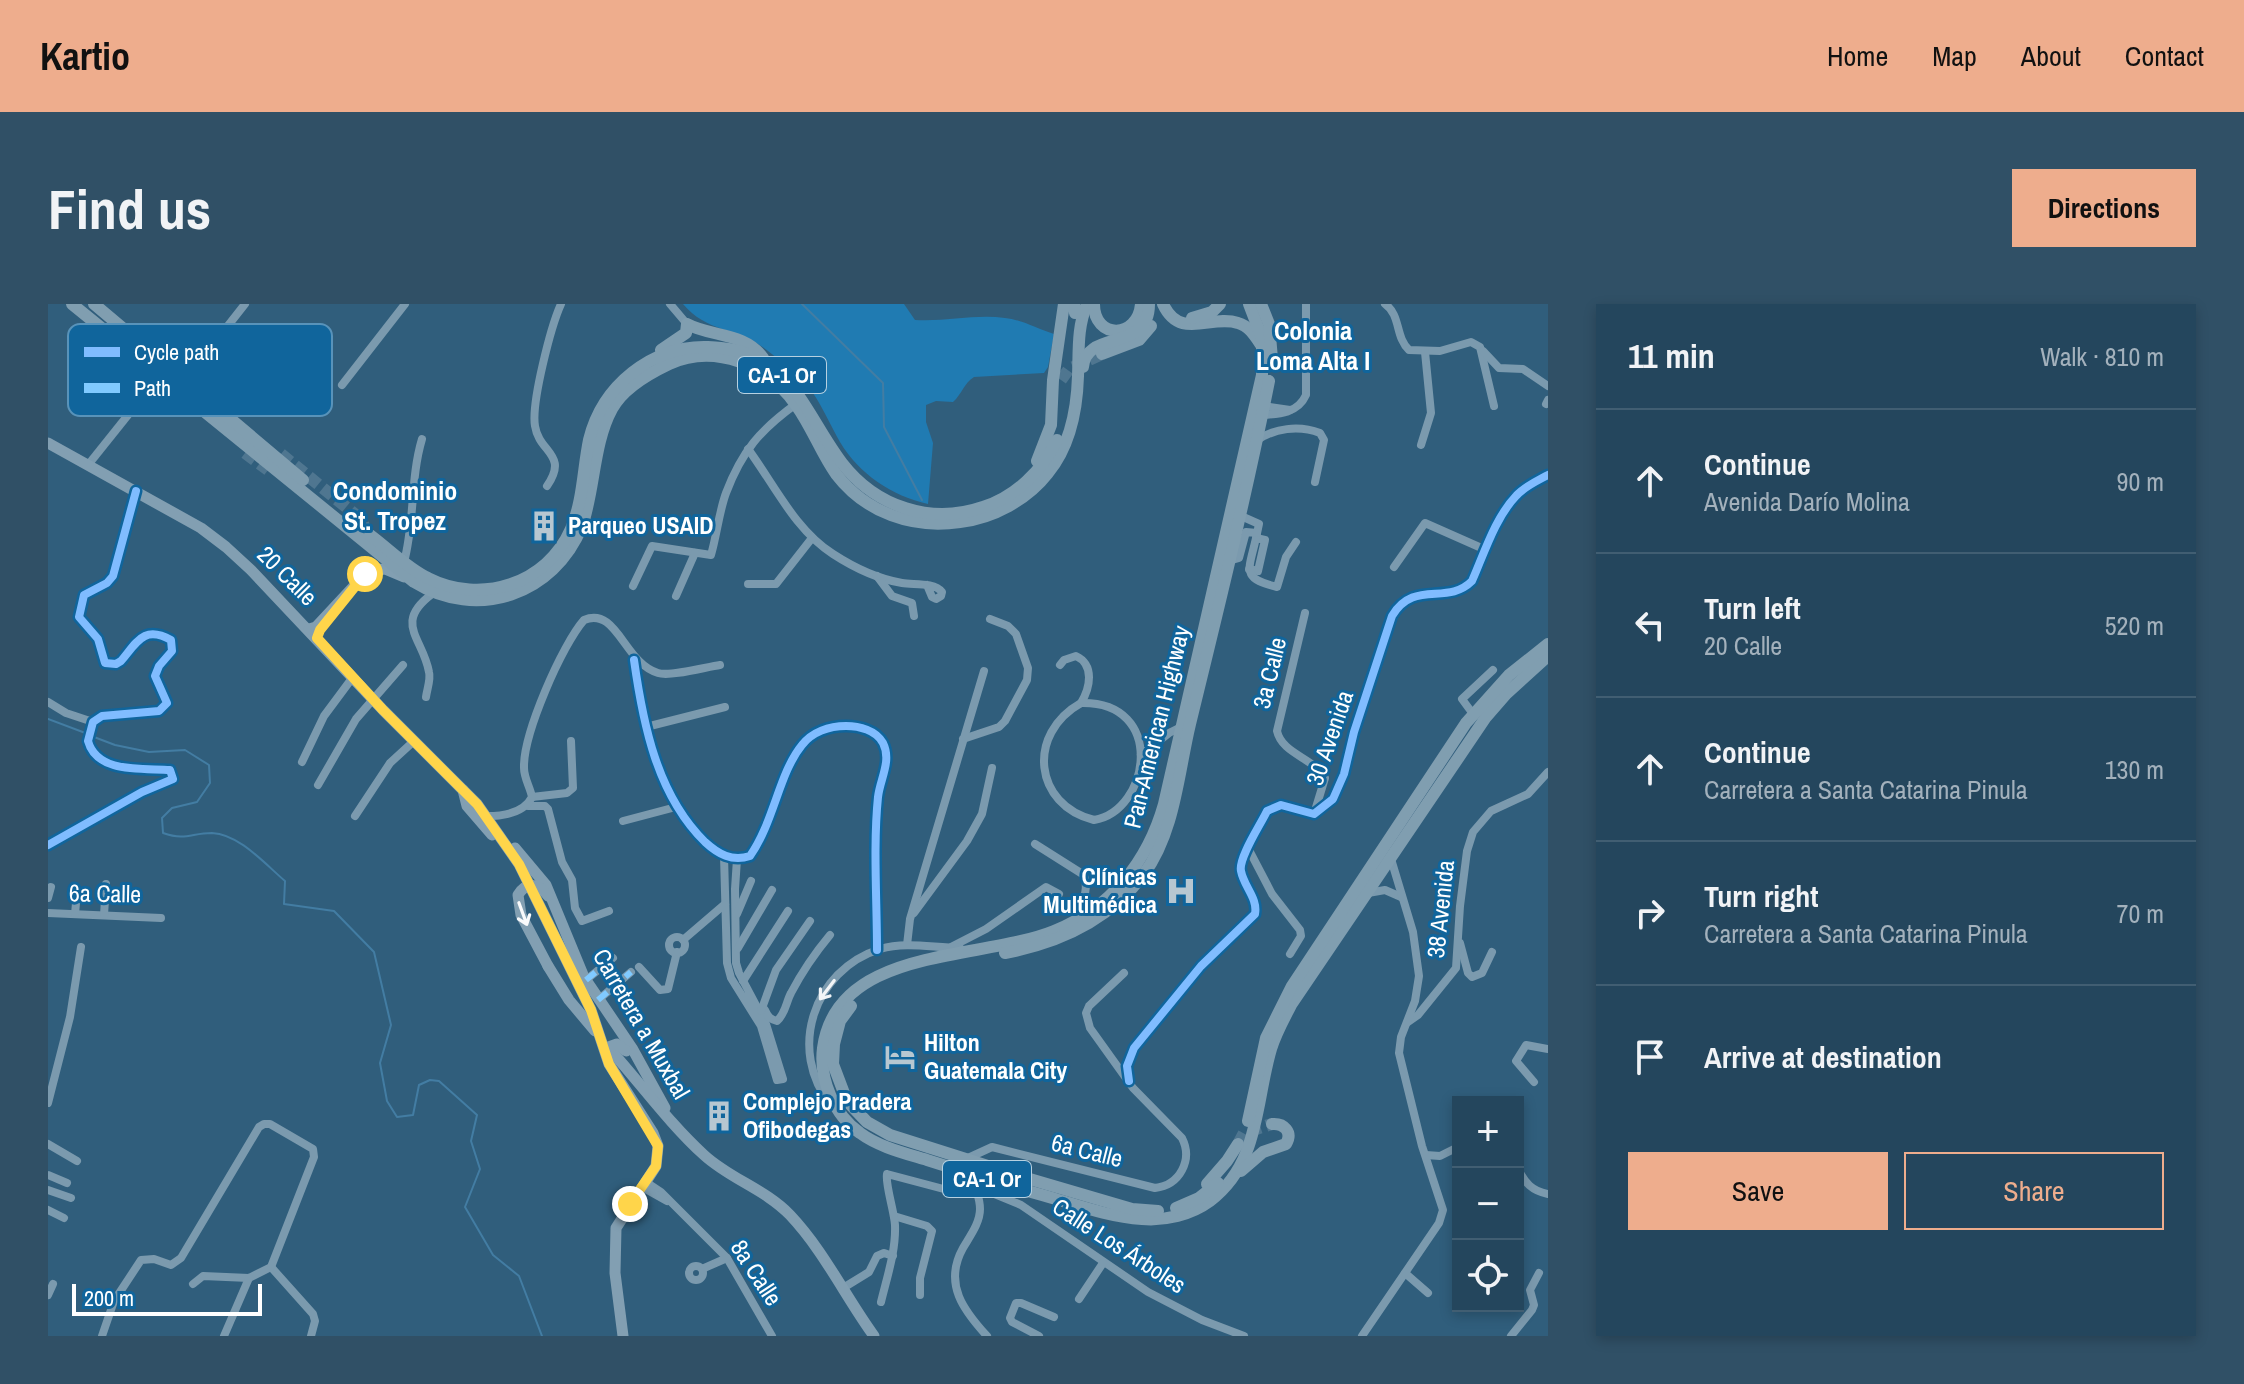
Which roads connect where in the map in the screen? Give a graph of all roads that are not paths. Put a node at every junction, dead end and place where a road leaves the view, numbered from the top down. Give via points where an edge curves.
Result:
1 (72, 304) edge
2 (94, 304) edge
3 (245, 304) edge
4 (405, 304) edge
5 (561, 304) edge
6 (670, 304) edge
7 (1064, 304) edge
8 (1087, 304) edge
9 (1094, 304) edge
10 (1141, 304) edge
11 (1149, 304) edge
12 (1163, 304) edge
13 (1220, 304) edge
14 (1249, 304) edge
15 (1261, 304) edge
16 (1306, 304) edge
17 (1385, 304) edge
18 (1076, 307) edge
19 (97, 324) edge
20 (119, 324) edge
21 (229, 324) edge
22 (687, 324) junction
23 (1264, 348) junction
24 (1482, 350) junction
25 (1425, 352) junction
26 (1102, 354) tunnel mouth
27 (767, 364) junction
28 (640, 366) junction
29 (1061, 380) dead end
30 (342, 385) dead end
31 (1548, 386) edge
32 (796, 404) junction
33 (1076, 406) junction
34 (1494, 406) dead end
35 (1263, 411) junction
36 (127, 416) edge
37 (211, 416) edge
38 (228, 416) edge
39 (235, 416) edge
40 (229, 430) junction
41 (422, 439) dead end
42 (1256, 441) junction
43 (48, 443) edge
44 (1056, 444) junction
45 (1421, 445) dead end
46 (748, 449) junction
47 (245, 453) tunnel mouth
48 (280, 453) tunnel mouth
49 (88, 465) junction
50 (1548, 475) edge
51 (1026, 482) junction
52 (1315, 482) dead end
53 (547, 486) dead end
54 (136, 491) junction
55 (1241, 516) junction
56 (1258, 531) junction
57 (1242, 532) junction
58 (812, 538) junction
59 (364, 540) junction
60 (1296, 542) dead end
61 (1486, 550) junction
62 (695, 553) junction
63 (404, 562) junction
64 (1394, 567) dead end
65 (366, 573) junction
66 (877, 576) junction
67 (414, 582) junction
68 (748, 584) dead end
69 (927, 585) dead end
70 (633, 586) dead end
71 (432, 594) junction
72 (676, 596) dead end
73 (1305, 613) dead end
74 (914, 616) dead end
75 (990, 619) dead end
76 (313, 634) junction
77 (1548, 644) edge
78 (1548, 656) edge
79 (634, 660) junction
80 (403, 665) dead end
81 (720, 665) dead end
82 (1060, 665) dead end
83 (1493, 670) dead end
84 (984, 671) dead end
85 (353, 677) junction
86 (426, 697) dead end
87 (374, 700) junction
88 (48, 702) edge
89 (1081, 703) junction
90 (725, 707) dead end
91 (1473, 714) junction
92 (92, 725) junction
93 (646, 727) junction
94 (1179, 728) junction
95 (1462, 729) junction
96 (963, 739) junction
97 (414, 741) junction
98 (571, 741) dead end
99 (1141, 755) junction
100 (302, 762) dead end
101 (992, 768) dead end
102 (1449, 772) junction
103 (1548, 772) edge
104 (1427, 780) junction
105 (318, 785) dead end
106 (463, 789) junction
107 (532, 797) junction
108 (477, 804) junction
109 (527, 806) junction
110 (676, 807) junction
111 (508, 814) junction
112 (1314, 814) junction
113 (355, 816) dead end
114 (487, 816) junction
115 (1419, 816) junction
116 (623, 821) dead end
117 (495, 829) junction
118 (1035, 844) dead end
119 (48, 845) edge
120 (1248, 848) junction
121 (724, 856) junction
122 (1390, 856) junction
123 (737, 859) junction
124 (751, 881) dead end
125 (106, 884) dead end
126 (51, 887) dead end
127 (772, 890) dead end
128 (77, 892) dead end
129 (1059, 894) dead end
130 (1364, 895) junction
131 (1401, 897) junction
132 (48, 898) edge
133 (725, 904) junction
134 (1085, 909) junction
135 (609, 911) dead end
136 (788, 911) dead end
137 (48, 913) edge
138 (75, 914) junction
139 (104, 915) junction
140 (736, 917) junction
141 (161, 918) dead end
142 (910, 919) junction
143 (810, 921) dead end
144 (830, 935) dead end
145 (1458, 938) junction
146 (907, 945) junction
147 (81, 947) dead end
148 (949, 948) junction
149 (989, 949) junction
150 (877, 950) junction
151 (736, 951) junction
152 (1492, 952) dead end
153 (1290, 954) dead end
154 (613, 958) dead end
155 (639, 967) dead end
156 (631, 972) dead end
157 (1124, 973) dead end
158 (585, 978) junction
159 (743, 981) junction
160 (745, 994) junction
161 (575, 1000) junction
162 (598, 1000) junction
163 (762, 1008) junction
164 (1407, 1022) junction
165 (598, 1034) junction
166 (1548, 1049) edge
167 (614, 1052) junction
168 (1129, 1059) junction
169 (1113, 1062) junction
170 (1129, 1081) junction
171 (1534, 1082) dead end
172 (50, 1084) edge
173 (48, 1103) edge
174 (673, 1123) junction
175 (1272, 1124) dead end
176 (851, 1125) junction
177 (48, 1144) edge
178 (1238, 1144) tunnel mouth
179 (1452, 1150) edge
180 (1009, 1152) junction
181 (1426, 1155) junction
182 (964, 1159) junction
183 (77, 1161) dead end
184 (1013, 1174) junction
185 (48, 1175) edge
186 (1236, 1175) junction
187 (1524, 1180) edge
188 (976, 1181) junction
189 (67, 1183) dead end
190 (644, 1185) junction
191 (48, 1190) edge
192 (1548, 1194) edge
193 (1089, 1196) junction
194 (71, 1198) dead end
195 (48, 1210) edge
196 (894, 1216) junction
197 (64, 1218) dead end
198 (893, 1256) junction
199 (727, 1258) junction
200 (1103, 1263) junction
201 (271, 1267) junction
202 (702, 1269) dead end
203 (1405, 1273) junction
204 (1539, 1273) dead end
205 (249, 1278) junction
206 (53, 1284) dead end
207 (193, 1284) dead end
208 (843, 1288) junction
209 (1428, 1293) dead end
210 (48, 1295) edge
211 (920, 1295) dead end
212 (1079, 1299) dead end
213 (881, 1302) dead end
214 (1054, 1317) dead end
215 (102, 1336) edge
216 (224, 1336) edge
217 (311, 1336) edge
218 (623, 1336) edge
219 (772, 1336) edge
220 (874, 1336) edge
221 (987, 1336) edge
222 (1039, 1336) edge
223 (1244, 1336) edge
224 (1362, 1336) edge
225 (1511, 1336) edge

1 - 19 highway, CA-1 Or
2 - 20 highway, CA-1 Or
3 - 21 street
4 - 30 street
5 - 53 street via 534,418 555,461
6 - 22 street
7 - 51 highway via 1051,425
8 - 33 highway, CA-1 Or via 1080,328
9 - 10 highway via 1100,324 1118,331 1134,324
11 - 33 highway via 1138,331 1086,354
12 - 13 highway via 1195,318
12 - 23 highway via 1184,323 1239,323
12 - 26 highway via 1146,335
14 - 23 highway, Pan-American Highway / CA-1 Or
15 - 35 highway, Pan-American Highway / CA-1 Or via 1273,352
16 - 35 street via 1302,405 1283,414
17 - 25 street via 1404,345
18 - 44 highway, CA-1 Or via 1070,400
22 - 27 highway via 737,339 758,351
22 - 28 highway via 682,337
23 - 94 highway, Pan-American Highway / CA-1 Or via 1227,534
24 - 25 street via 1465,342
24 - 31 street via 1499,368 1523,369
24 - 34 street
25 - 45 street via 1431,413
27 - 28 highway, CA-1 Or via 735,350 703,347 672,352
27 - 51 highway, CA-1 Or via 799,393 853,476 891,503 927,514 959,513 990,505
28 - 63 highway, CA-1 Or via 599,412 570,530 543,566 512,585 474,591 446,586
29 - 44 highway
32 - 33 highway, CA-1 Or via 836,473 862,499 896,518 937,525 999,511 1037,485 1061,451
32 - 46 street via 754,437
32 - 71 highway, CA-1 Or via 767,375 727,358 688,358 653,372 614,406 577,540 550,574 498,598
35 - 42 highway, Pan-American Highway / CA-1 Or
36 - 49 street
37 - 40 highway, CA-1 Or
38 - 63 highway, CA-1 Or
39 - 48 highway
40 - 47 highway
40 - 59 highway, CA-1 Or
41 - 63 street
42 - 52 street via 1275,430 1320,433 1324,440
42 - 55 highway, Pan-American Highway / CA-1 Or
43 - 49 main road, 20 Calle
44 - 51 highway, CA-1 Or
46 - 58 street
46 - 62 street via 726,493 711,555
49 - 54 main road, 20 Calle
50 - 61 street, 30 Avenida via 1514,497
54 - 76 main road, 20 Calle via 226,547
54 - 92 street via 113,576 84,595 79,617 98,639 105,663 121,661 149,633 171,640 172,651 155,676 167,703 159,711 102,716
55 - 56 street
55 - 57 highway, Pan-American Highway / CA-1 Or
56 - 57 street
56 - 60 street via 1249,569 1256,582 1278,586
57 - 182 highway, Pan-American Highway / CA-1 Or via 1168,820 1155,855 1135,884 1099,917 1055,940 882,981 859,996 840,1021 833,1064 840,1088 858,1114 890,1135
58 - 66 street
58 - 68 street via 776,584
59 - 65 main road
59 - 67 highway, CA-1 Or
61 - 64 street via 1425,523
61 - 112 street, 30 Avenida via 1465,588 1421,593 1398,606 1344,774 1333,799
62 - 70 street via 652,546
62 - 72 street
65 - 67 main road via 388,569
65 - 76 main road
66 - 69 street
66 - 74 street via 892,596 912,603
67 - 71 highway, CA-1 Or
71 - 86 street via 413,615 412,627 430,674
73 - 112 street, 3a Calle via 1277,731 1281,743 1325,778
75 - 96 street via 1016,634 1027,680 999,727
76 - 85 main road, 20 Calle
77 - 91 highway, Pan-American Highway / CA-1 Or
78 - 102 highway, Pan-American Highway / CA-1 Or via 1486,717
79 - 81 street via 663,674
79 - 93 street
79 - 107 street via 606,620 594,616 579,625 529,734 524,766
80 - 87 street
82 - 89 street via 1076,656 1084,659 1089,685
83 - 91 street via 1462,699
84 - 96 street
85 - 87 main road, 20 Calle
85 - 100 street via 324,716
87 - 97 main road, 20 Calle
87 - 105 street via 356,719
88 - 92 street
89 - 99 street via 1110,705 1129,719 1140,737
89 - 99 street via 1058,721 1042,753 1050,784 1069,809 1094,820 1110,815 1125,801
90 - 93 street
91 - 95 highway, Pan-American Highway / CA-1 Or
92 - 119 street via 88,741 106,763 170,770 173,779
93 - 110 street
94 - 99 street
94 - 134 highway, Pan-American Highway / CA-1 Or via 1164,804 1150,843 1119,888
95 - 102 highway via 1442,766
95 - 104 highway, Pan-American Highway / CA-1 Or
96 - 142 street
97 - 106 main road, 20 Calle
97 - 113 street via 390,763
98 - 107 street via 573,788
101 - 142 street via 982,814
102 - 115 highway, Pan-American Highway / CA-1 Or
103 - 145 street, 38 Avenida via 1528,794 1491,811 1473,832
104 - 115 highway via 1435,785
104 - 193 highway, Pan-American Highway / CA-1 Or via 1271,1024 1243,1144 1225,1176 1199,1198 1174,1209 1132,1209
106 - 108 main road, 20 Calle
106 - 161 main road via 467,806 518,871
107 - 109 street
108 - 111 street
108 - 114 main road, 20 Calle
109 - 111 street
109 - 135 street via 548,809 579,918 589,920
110 - 116 street
110 - 121 street
111 - 114 street
112 - 120 street, 30 Avenida via 1273,807
114 - 117 main road, 20 Calle
115 - 122 highway, Pan-American Highway / CA-1 Or
117 - 158 main road, Carretera a Muxbal via 546,885
117 - 165 main road, 20 Calle via 519,864
118 - 134 street via 1084,875
120 - 153 street via 1272,894 1300,930
120 - 168 street, 30 Avenida via 1241,871 1255,914 1201,966
121 - 123 street
121 - 133 street
122 - 130 highway, Pan-American Highway / CA-1 Or
122 - 131 street
123 - 140 street
123 - 150 street via 750,856 760,842 802,745 817,732 838,726 856,724 874,733 882,740 887,761 878,795
124 - 140 street
125 - 139 street
126 - 132 street
127 - 151 street
128 - 138 street
129 - 148 street via 1046,887
130 - 131 street via 1380,889
130 - 186 highway, Pan-American Highway / CA-1 Or via 1279,1030 1253,1138
131 - 164 street via 1419,976
133 - 155 street via 683,940 670,941 670,949 677,952 668,989 655,987
133 - 160 street via 727,963 731,978
134 - 149 highway, Pan-American Highway / CA-1 Or via 1044,935
136 - 159 street
137 - 138 street, 6a Calle
138 - 139 street, 6a Calle
139 - 141 street, 6a Calle
140 - 151 street
142 - 146 street
143 - 163 street via 776,970
144 - 163 street via 789,996 782,1018 768,1017
145 - 152 street via 1472,977 1479,977
145 - 164 street, 38 Avenida via 1453,975
146 - 148 street
146 - 150 street
147 - 172 street via 70,1017
148 - 149 street
149 - 176 highway, Pan-American Highway / CA-1 Or via 887,971 863,983 843,1003 829,1025 822,1061 831,1095
150 -> 176 street via 831,983 809,1029 808,1049 819,1090
151 - 159 street
154 - 158 street
156 - 162 street
157 - 169 street via 1086,1013
158 -> 161 main road, bridge via 573,962 548,896 537,885 522,888 519,907
158 - 162 main road, Carretera a Muxbal
159 - 160 street
160 - 163 street
160 - 163 street via 777,1080 783,1079
161 - 165 main road
162 - 174 main road, Carretera a Muxbal via 632,1048
164 - 181 street via 1399,1053
165 - 167 main road, 20 Calle
166 - 171 street via 1526,1045 1519,1053 1518,1066
167 - 174 main road, Carretera a Muxbal
167 - 190 main road via 658,1146 656,1166
168 - 169 street
168 - 170 street
169 - 170 street
170 - 180 street, 6a Calle via 1186,1146 1178,1177 1165,1187
172 - 173 street
174 - 208 main road, Carretera a Muxbal via 705,1156 790,1215
175 - 186 highway via 1287,1129 1286,1144 1258,1155
176 - 188 highway, Pan-American Highway / CA-1 Or via 885,1147
177 - 183 street
178 - 193 highway via 1217,1175 1181,1199 1154,1205
179 - 181 street
180 - 182 street, 6a Calle via 989,1147
180 - 184 street
181 - 203 street via 1443,1210
182 - 184 highway, Pan-American Highway / CA-1 Or
184 - 193 highway, Pan-American Highway / CA-1 Or
185 - 189 street
186 - 188 highway, Pan-American Highway / CA-1 Or via 1207,1204 1161,1219 1125,1217
187 - 192 street via 1536,1192
188 - 196 street via 964,1192 955,1192 888,1174
188 - 200 street, Calle Los Árboles via 1021,1205
188 - 221 street via 981,1212 961,1252 956,1285 963,1308
190 - 199 street, 8a Calle via 661,1192
190 - 218 main road via 616,1228
191 - 194 street
195 - 197 street
196 - 198 street
196 - 211 street via 932,1231
198 - 208 street via 877,1256 869,1272
198 - 213 street
199 - 202 street
199 - 219 street, 8a Calle
200 - 212 street
200 - 223 street, Calle Los Árboles via 1185,1312
201 - 205 street
201 - 215 street via 315,1152 264,1124 181,1258 171,1265 141,1260 114,1301
201 - 217 street via 313,1314
203 - 209 street
203 - 224 street
204 - 225 street via 1530,1290 1532,1310
205 - 207 street via 203,1276
205 - 216 street
206 - 210 street
208 - 220 main road, Carretera a Muxbal
214 - 222 street via 1016,1303 1012,1322

